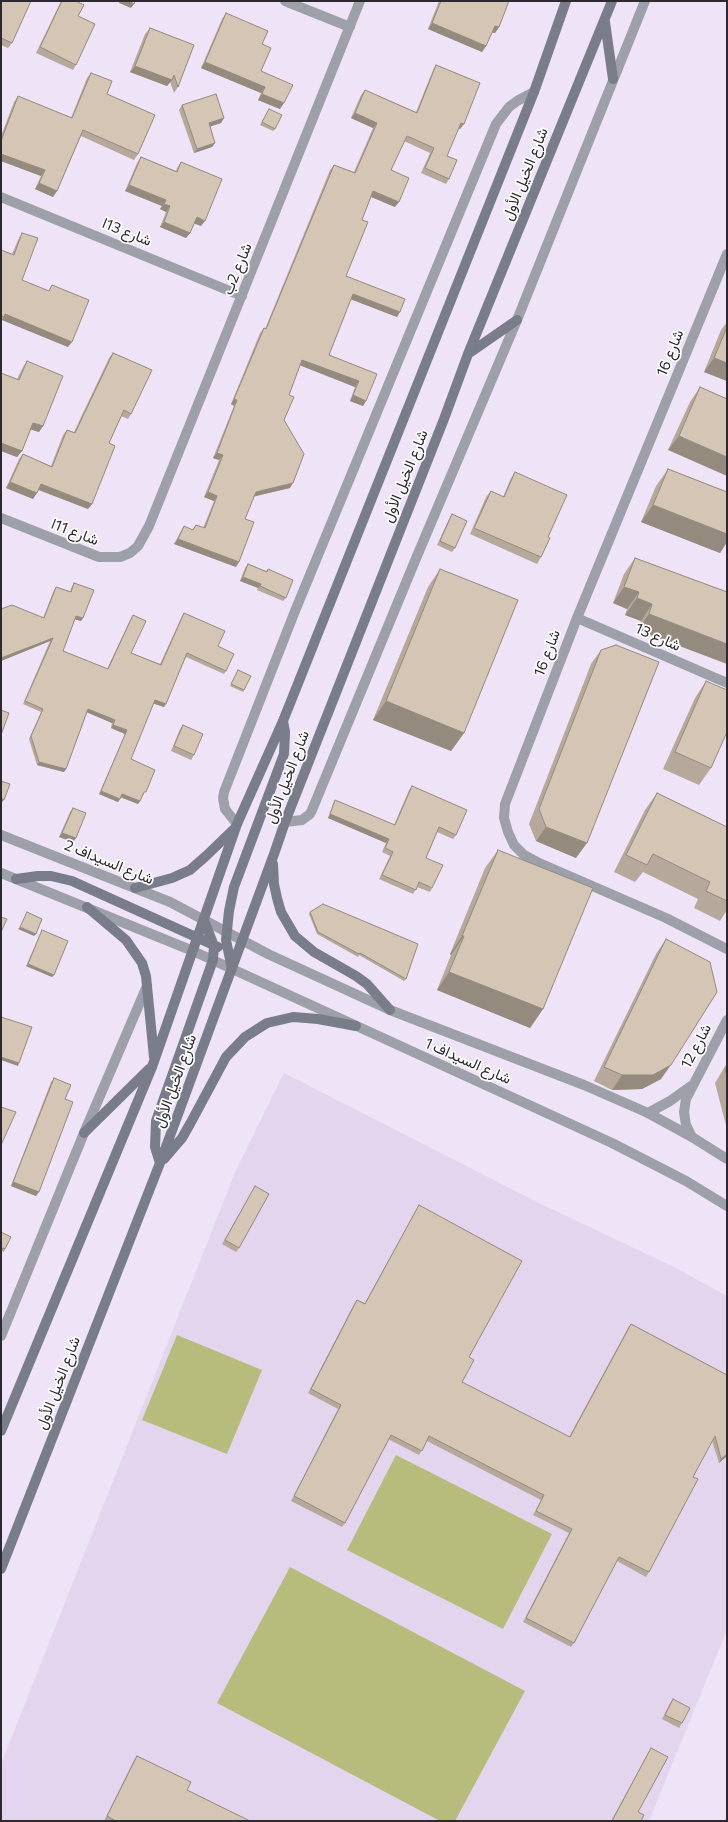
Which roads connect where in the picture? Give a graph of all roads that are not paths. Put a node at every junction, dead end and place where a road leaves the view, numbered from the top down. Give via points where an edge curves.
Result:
1 (285, 1) edge
2 (360, 1) edge
3 (566, 1) edge
4 (612, 1) edge
5 (645, 1) edge
6 (605, 20) junction
7 (350, 28) junction
8 (613, 79) junction
9 (534, 92) junction
10 (1, 197) edge
11 (727, 254) edge
12 (242, 296) junction
13 (517, 320) junction
14 (468, 354) junction
15 (1, 518) edge
16 (138, 546) joint
17 (577, 618) junction
18 (727, 683) edge
19 (283, 721) junction
20 (285, 822) junction
21 (236, 826) junction
22 (1, 835) edge
23 (274, 854) junction
24 (1, 873) edge
25 (16, 879) junction
26 (135, 888) junction
27 (87, 907) junction
28 (204, 920) junction
29 (226, 932) junction
30 (198, 937) junction
31 (242, 941) junction
32 (214, 946) junction
33 (228, 947) junction
34 (727, 949) edge
35 (193, 952) junction
36 (213, 960) junction
37 (232, 969) junction
38 (147, 986) junction
39 (390, 1010) junction
40 (727, 1020) edge
41 (356, 1026) junction
42 (153, 1063) junction
43 (691, 1086) junction
44 (648, 1113) junction
45 (84, 1133) junction
46 (692, 1137) junction
47 (727, 1159) edge
48 (160, 1164) junction
49 (727, 1206) edge
50 (1, 1336) edge
51 (1, 1431) edge
52 (1, 1569) edge

1 - 7 street
2 - 7 street, شارع 2ب
3 - 9 main road, شارع الخيل الأول
4 - 6 main road, شارع الخيل الأول
5 - 8 street
6 - 8 main road
6 - 14 main road, شارع الخيل الأول
7 - 12 street, شارع 2ب
8 - 13 street
9 - 19 main road, شارع الخيل الأول
9 - 21 street via 509,107 496,124 295,611 224,792 225,809
10 - 12 street, شارع 13ا
11 - 17 street, شارع 16
12 - 16 street, شارع 2ب via 149,526
13 - 14 main road
13 - 20 street via 312,810 302,820
14 - 20 main road, شارع الخيل الأول
15 - 16 street, شارع 11ا via 99,557 120,557
17 - 18 street, شارع 13
17 - 34 street, شارع 16 via 505,804 504,818 508,832 514,845 524,855 537,862 666,918
19 - 21 main road, شارع الخيل الأول
19 - 29 main road via 284,754 234,888
20 - 23 main road, شارع الخيل الأول
21 - 26 main road via 190,870 172,878
21 - 28 main road, شارع الخيل الأول
22 - 26 street, شارع السيداف 2
23 - 31 main road, شارع الخيل الأول
23 - 39 main road via 274,884 277,898 281,912 295,936 314,952 367,984
24 - 25 street
25 - 27 street
25 - 30 main road via 51,876 72,882
26 - 28 street, شارع السيداف 2 via 170,902
27 - 35 street
27 - 38 main road via 135,950 146,976
28 - 29 street, شارع السيداف 1
28 - 30 main road, شارع الخيل الأول
28 - 32 main road
29 - 31 street, شارع السيداف 1
29 - 33 main road
30 - 32 main road
30 - 35 main road, شارع الخيل الأول
31 - 33 main road
31 - 37 main road, شارع الخيل الأول
31 - 39 street, شارع السيداف 1
32 - 33 main road
32 - 36 main road
33 - 37 main road
35 - 36 street, شارع السيداف 1
35 - 42 main road, شارع الخيل الأول
36 - 37 street, شارع السيداف 1
36 - 48 main road via 156,1121 155,1147
37 - 41 street, شارع السيداف 1
37 - 48 main road, شارع الخيل الأول
38 - 42 main road
38 - 45 street
39 - 44 street, شارع السيداف 1
40 - 43 street, شارع 12
41 - 48 main road via 293,1017 268,1023 244,1037 226,1057 182,1138
41 - 49 street, شارع السيداف 1 via 612,1143 686,1181
42 - 45 main road
42 - 51 main road, شارع الخيل الأول
43 - 44 street, شارع 12
43 - 46 street, شارع 12 via 684,1112 686,1125
44 - 46 street, شارع السيداف 1
45 - 50 street
46 - 47 street, شارع السيداف 1
48 - 52 main road, شارع الخيل الأول

